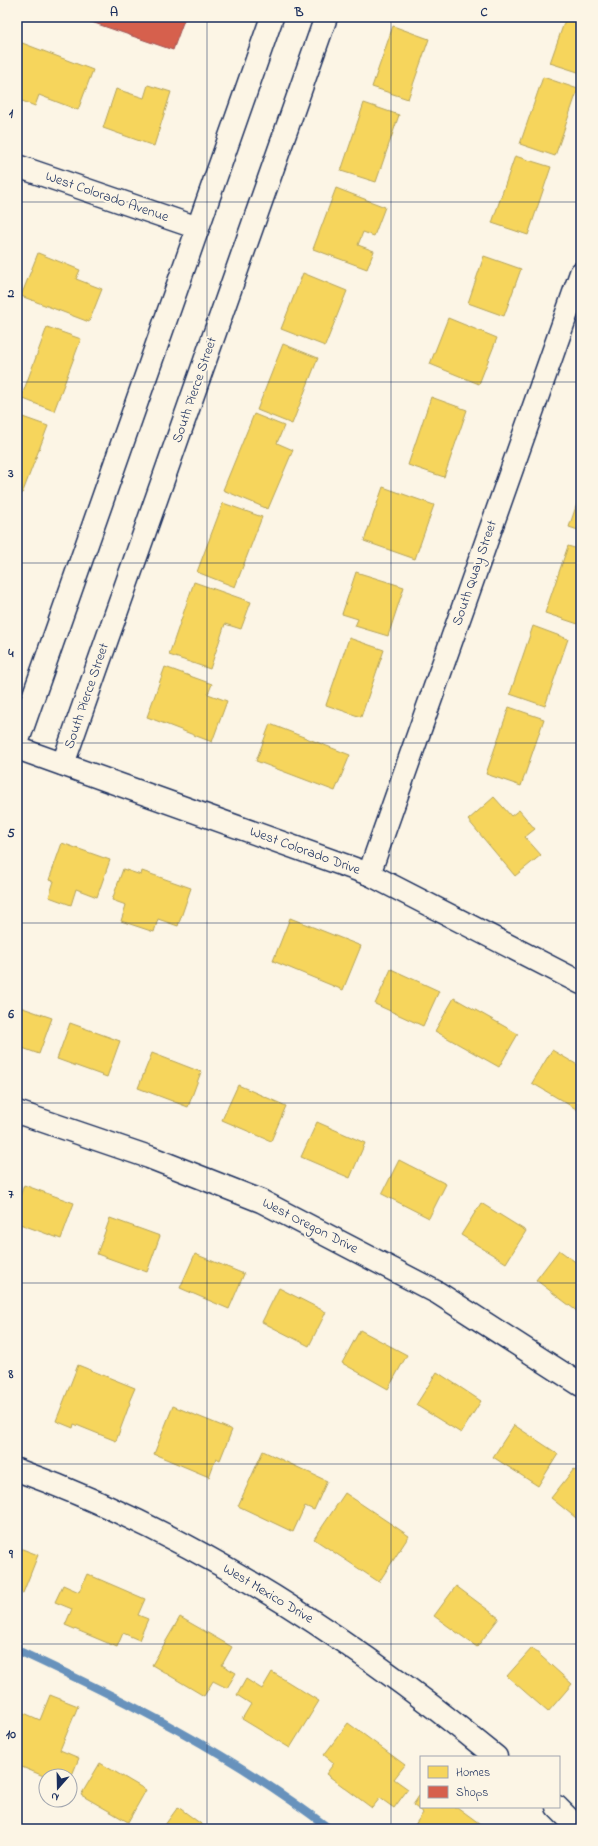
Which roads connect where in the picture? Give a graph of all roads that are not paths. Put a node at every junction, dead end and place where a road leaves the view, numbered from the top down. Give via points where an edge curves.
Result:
1 (272, 17) edge
2 (326, 17) edge
3 (17, 166) edge
4 (198, 228) junction
5 (581, 273) edge
6 (17, 743) edge
7 (17, 748) edge
8 (63, 764) junction
9 (369, 874) junction
10 (581, 983) edge
11 (17, 1112) edge
12 (581, 1385) edge
13 (17, 1470) edge
14 (495, 1756) edge
15 (557, 1808) edge
16 (579, 1829) edge

1 - 4 street
2 - 8 street, South Pierce Street
3 - 4 street, West Colorado Avenue
4 - 6 street
5 - 9 street, South Quay Street
7 - 8 street, West Colorado Drive
8 - 9 street, West Colorado Drive
9 - 10 street, West Colorado Drive
11 - 12 street, West Oregon Drive via 149,1157 261,1201 438,1292
13 - 14 street, West Mexico Drive via 66,1488 187,1546 308,1617 439,1710
15 - 16 street

